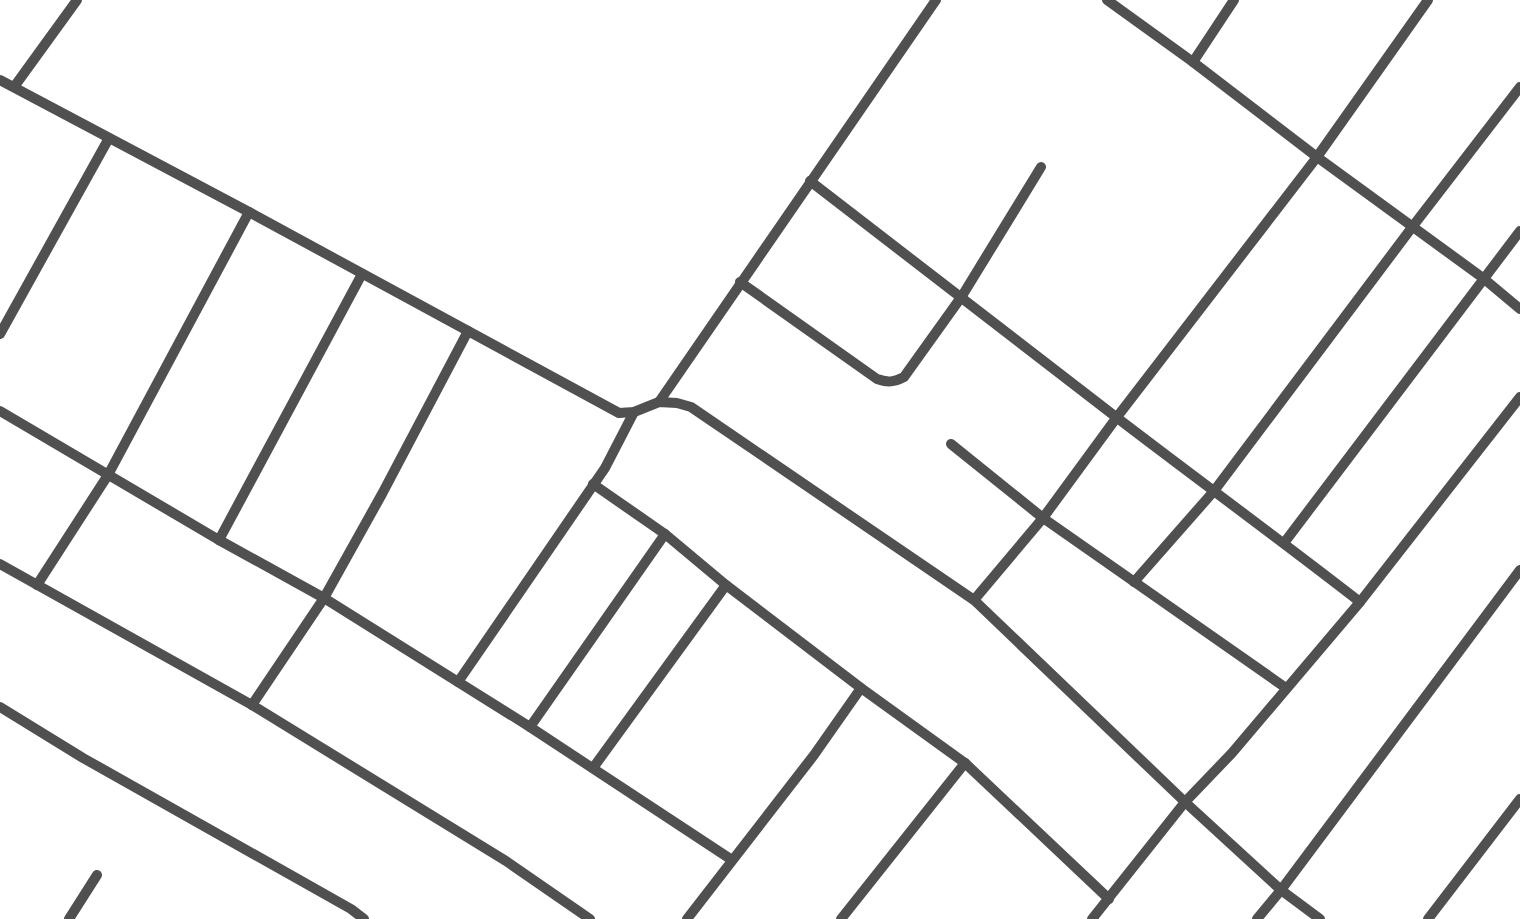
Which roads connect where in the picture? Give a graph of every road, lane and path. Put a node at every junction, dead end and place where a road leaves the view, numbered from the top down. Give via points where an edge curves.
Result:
1 (77, 0) edge
2 (936, 0) edge
3 (1108, 0) edge
4 (1234, 0) edge
5 (1428, 0) edge
6 (1193, 62) junction
7 (0, 80) edge
8 (14, 87) junction
9 (1520, 87) edge
10 (109, 138) junction
11 (1317, 157) junction
12 (1041, 167) dead end
13 (810, 181) junction
14 (249, 212) junction
15 (1412, 226) junction
16 (1520, 231) edge
17 (362, 274) junction
18 (1483, 278) junction
19 (740, 282) junction
20 (962, 296) junction
21 (1520, 309) edge
22 (468, 331) junction
23 (0, 334) edge
24 (1520, 397) edge
25 (659, 402) junction
26 (0, 411) edge
27 (634, 412) junction
28 (1117, 417) junction
29 (951, 444) dead end
30 (108, 476) junction
31 (593, 484) junction
32 (1214, 491) junction
33 (1043, 518) junction
34 (665, 534) junction
35 (219, 540) junction
36 (1284, 543) junction
37 (0, 564) edge
38 (1520, 570) edge
39 (1134, 582) junction
40 (37, 585) junction
41 (726, 585) junction
42 (324, 598) junction
43 (974, 600) junction
44 (1360, 602) junction
45 (458, 682) junction
46 (861, 688) junction
47 (1286, 688) junction
48 (252, 704) junction
49 (0, 707) edge
50 (530, 727) junction
51 (965, 763) junction
52 (593, 768) junction
53 (1520, 799) edge
54 (1185, 802) junction
55 (732, 860) junction
56 (96, 875) dead end
57 (1281, 890) junction
58 (1108, 899) junction
59 (69, 919) edge
60 (364, 919) edge
61 (590, 919) edge
62 (687, 919) edge
63 (841, 919) edge
64 (1092, 919) edge
65 (1257, 919) edge
66 (1320, 919) edge
67 (1428, 919) edge

1 - 8 street
2 - 13 street
3 - 6 street
4 - 6 street
5 - 11 street
6 - 11 street
7 - 8 street
8 - 10 street
9 - 15 street
10 - 14 street
10 - 23 street
11 - 15 street
11 - 28 street
12 - 20 street
13 - 19 street
13 - 20 street
14 - 17 street
14 - 30 street
15 - 18 street
15 - 32 street
16 - 18 street
17 - 22 street
17 - 35 street
18 - 21 street
18 - 36 street
19 - 20 street via 877,380 886,382 904,377
19 - 25 street
20 - 28 street
22 - 27 street via 619,413
22 - 42 street
24 - 44 street
25 - 27 street
25 - 43 street via 691,407
26 - 30 street
27 - 31 street via 605,468
28 - 32 street
28 - 33 street
29 - 33 street
30 - 35 street
30 - 40 street
31 - 34 street
31 - 45 street
32 - 36 street
32 - 39 street
33 - 39 street
33 - 43 street
34 - 41 street
34 - 50 street
35 - 42 street
36 - 44 street
37 - 40 street
38 - 57 street
39 - 47 street
40 - 48 street
41 - 46 street
41 - 52 street
42 - 45 street
42 - 48 street
43 - 54 street
44 - 47 street
45 - 50 street
46 - 51 street
46 - 55 street via 814,755
47 - 54 street via 1232,753
48 - 61 street via 506,861
49 - 60 street
50 - 52 street
51 - 58 street
51 - 63 street
52 - 55 street
53 - 67 street
54 - 57 street
54 - 58 street
55 - 62 street
56 - 59 street
57 - 65 street
57 - 66 street
58 - 64 street

